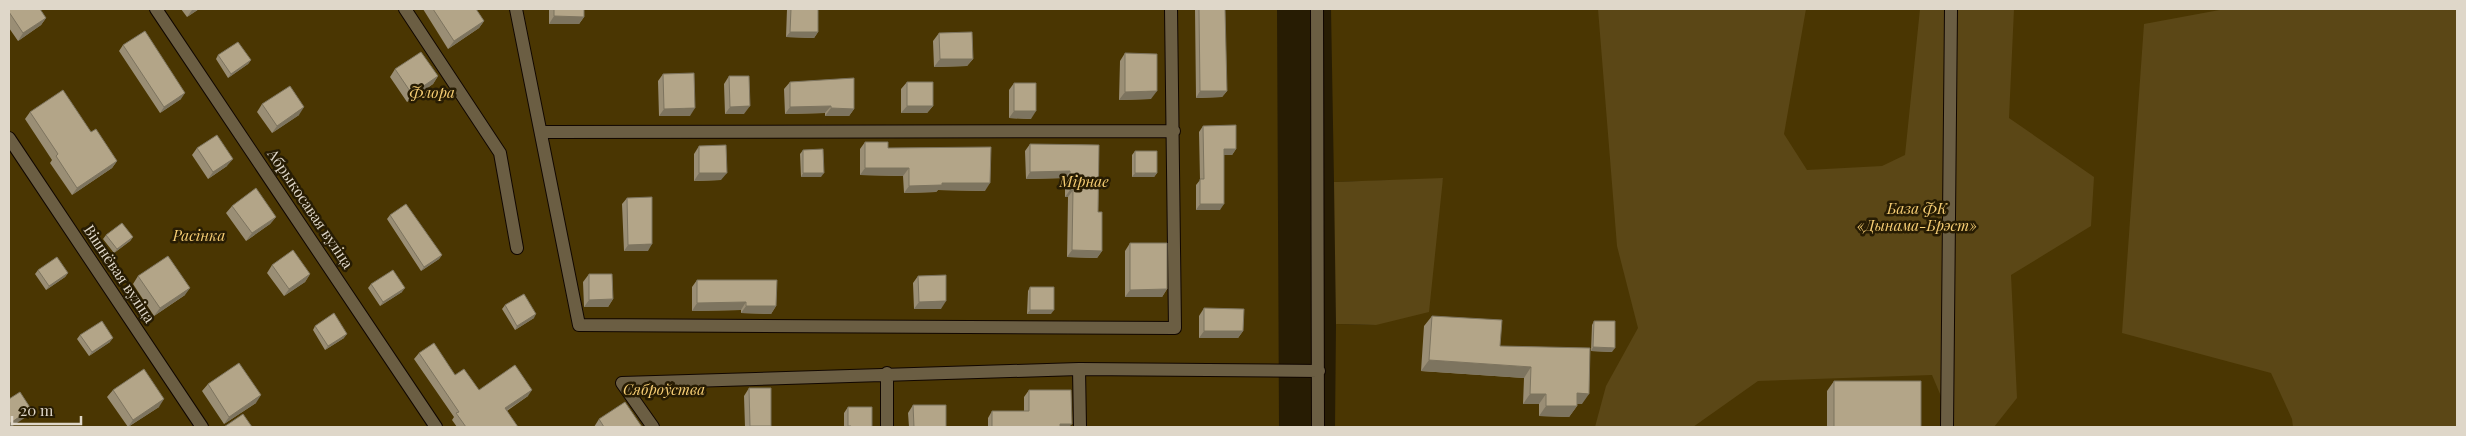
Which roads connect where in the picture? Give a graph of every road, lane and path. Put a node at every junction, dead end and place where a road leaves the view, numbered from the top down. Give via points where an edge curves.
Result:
1 (156, 9) edge
2 (405, 9) edge
3 (516, 9) edge
4 (1171, 9) edge
5 (1317, 9) edge
6 (1951, 9) edge
7 (1174, 131) junction
8 (542, 132) junction
9 (9, 138) edge
10 (517, 248) dead end
11 (1079, 369) junction
12 (1319, 371) junction
13 (888, 373) junction
14 (202, 427) edge
15 (436, 427) edge
16 (653, 427) edge
17 (887, 427) edge
18 (1080, 427) edge
19 (1318, 427) edge
20 (1947, 427) edge

1 - 15 street, Абрыкосавая вуліца
2 - 10 street via 500,153
3 - 8 street
4 - 7 street
5 - 12 street
6 - 20 street
7 - 8 street
7 - 8 street via 1175,328 579,325
9 - 14 street, Вішнёвая вуліца
11 - 12 street
11 - 13 street
11 - 18 street
12 - 19 street
13 - 16 street via 622,383
13 - 17 street

